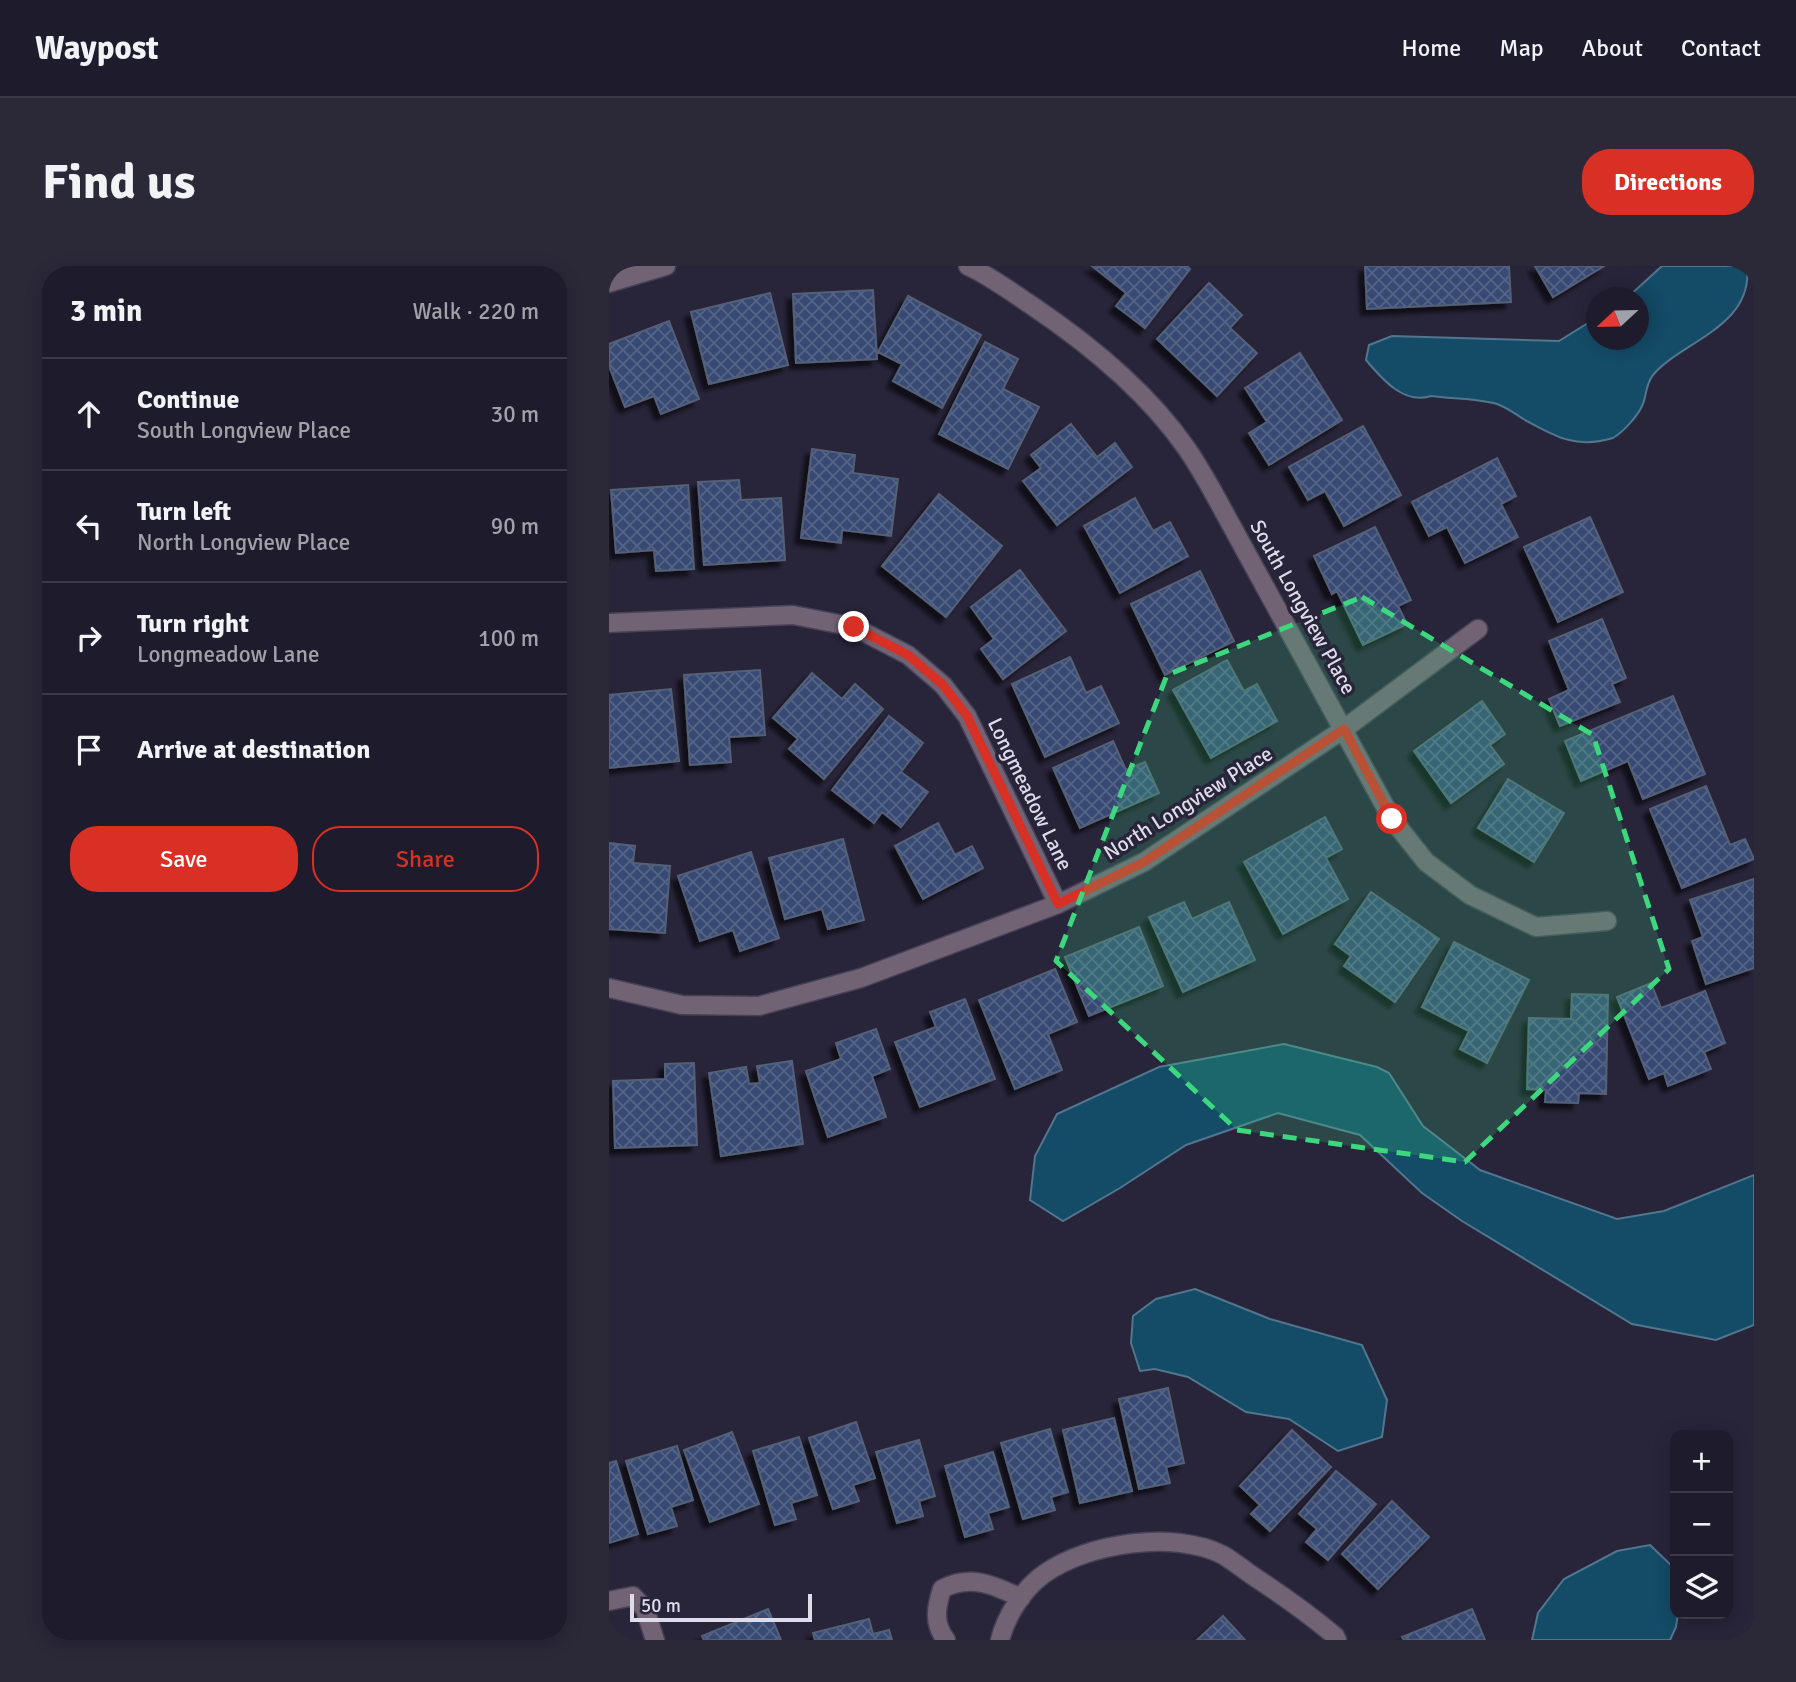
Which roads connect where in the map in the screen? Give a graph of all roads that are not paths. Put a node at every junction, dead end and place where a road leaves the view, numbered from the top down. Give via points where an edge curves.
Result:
1 (666, 266) edge
2 (968, 266) edge
3 (609, 284) edge
4 (609, 623) edge
5 (1478, 629) dead end
6 (1344, 729) junction
7 (1058, 904) junction
8 (1607, 920) dead end
9 (609, 988) edge
10 (1021, 1598) junction
11 (609, 1601) edge
12 (655, 1640) edge
13 (946, 1640) edge
14 (1000, 1640) edge
15 (1337, 1640) edge

1 - 3 street
2 - 6 street, South Longview Place via 1052,319 1103,358 1186,448
4 - 7 street, Longmeadow Lane via 793,615 854,627 908,655 943,685 967,716
5 - 6 street, North Longview Place
6 - 7 street, North Longview Place via 1144,862
6 - 8 street, South Longview Place via 1392,819 1426,862 1470,895 1535,927
7 - 9 street, North Longview Place via 861,978 759,1006 682,1005
10 - 13 street via 991,1583 957,1581 942,1589 937,1629
10 - 14 street
10 - 15 street via 1043,1575 1079,1556 1132,1543 1179,1542 1221,1554 1303,1609
11 - 12 street via 633,1596 645,1609

